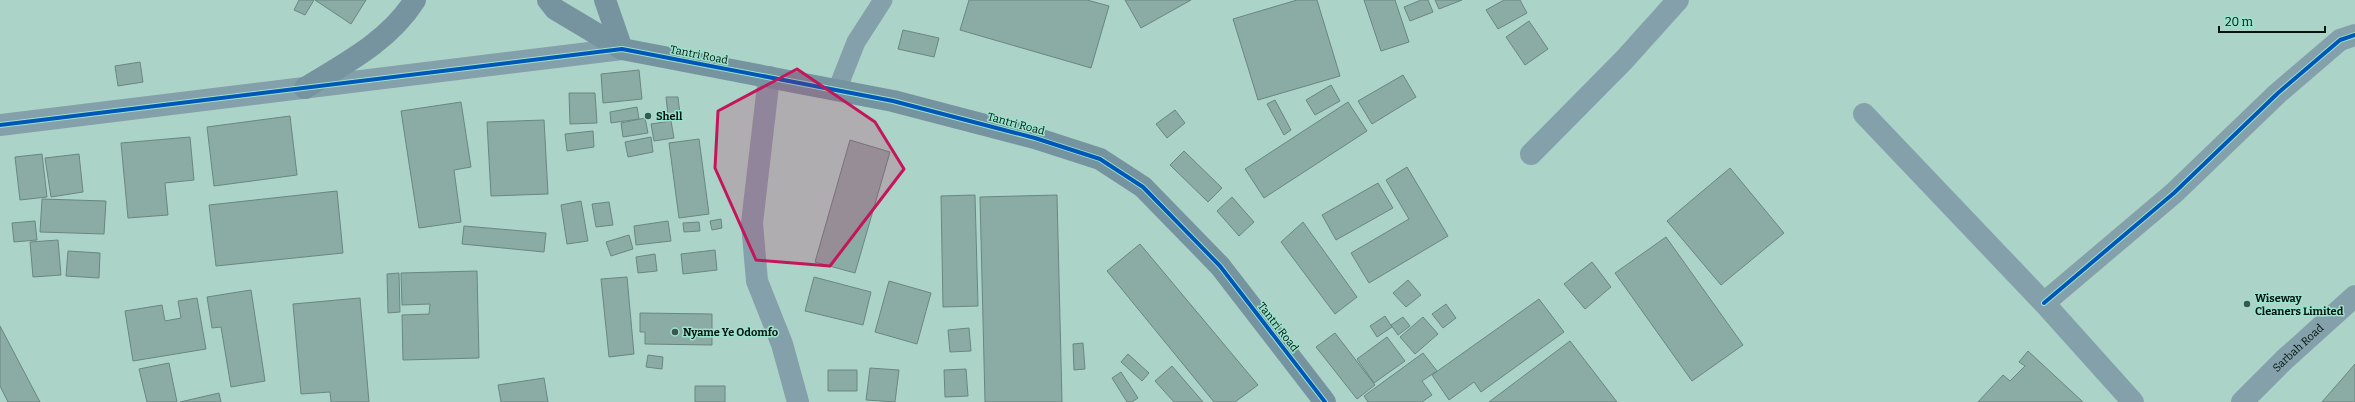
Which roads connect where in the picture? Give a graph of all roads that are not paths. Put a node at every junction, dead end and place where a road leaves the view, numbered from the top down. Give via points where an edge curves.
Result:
1 (416, 0) edge
2 (548, 0) edge
3 (605, 0) edge
4 (883, 0) edge
5 (1678, 0) edge
6 (2355, 35) edge
7 (622, 49) junction
8 (769, 77) junction
9 (305, 88) junction
10 (837, 90) junction
11 (1864, 114) dead end
12 (0, 125) edge
13 (1531, 154) dead end
14 (2355, 296) edge
15 (2044, 303) junction
16 (798, 402) edge
17 (1325, 402) edge
18 (2133, 402) edge
19 (2242, 402) edge

1 - 9 street via 397,25 376,43
2 - 7 street, Tantri Road via 554,9
3 - 7 street
4 - 10 lane via 856,42
5 - 13 street via 1624,60
6 - 15 street via 2340,40 2278,93 2174,193
7 - 8 street, Tantri Road
7 - 9 street
8 - 10 street, Tantri Road
8 - 16 street via 752,224 757,281 782,344
9 - 12 street
10 - 17 street, Tantri Road via 975,122 1100,159 1143,187 1220,266
11 - 15 street
14 - 19 street, Sarbah Road
15 - 18 street

